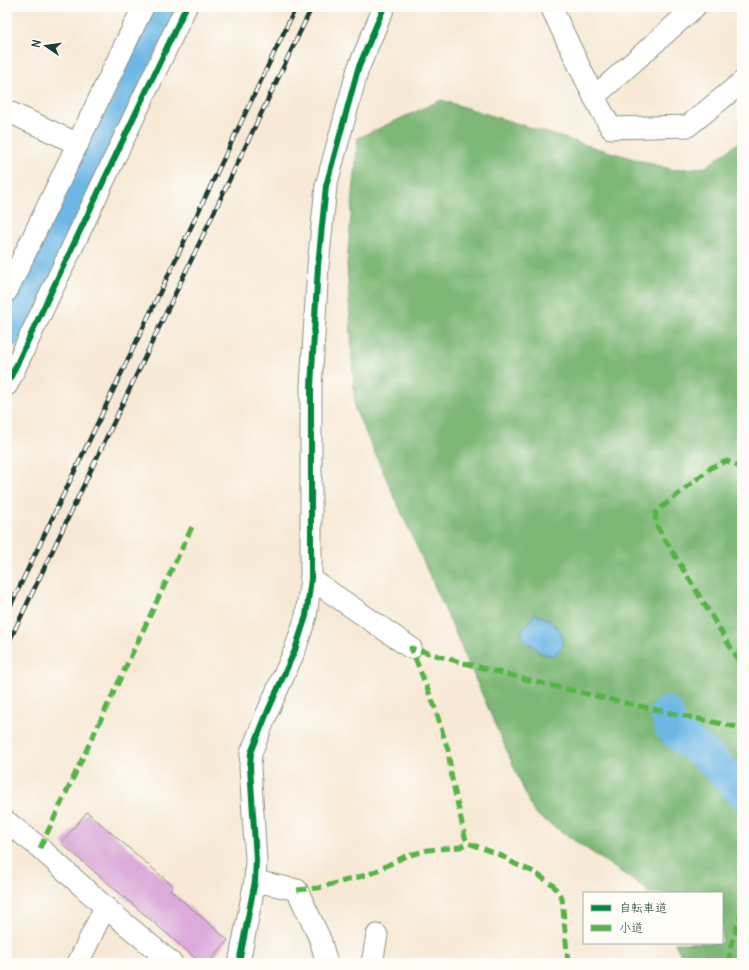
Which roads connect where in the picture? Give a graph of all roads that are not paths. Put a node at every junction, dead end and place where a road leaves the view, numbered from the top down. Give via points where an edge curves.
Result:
1 (143, 7) edge
2 (186, 7) edge
3 (384, 7) edge
4 (551, 7) edge
5 (695, 7) edge
6 (742, 82) edge
7 (594, 97) junction
8 (7, 111) edge
9 (78, 144) junction
10 (7, 292) edge
11 (7, 386) edge
12 (311, 579) junction
13 (411, 648) dead end
14 (7, 822) edge
15 (256, 881) junction
16 (105, 907) junction
17 (377, 936) dead end
18 (78, 963) edge
19 (172, 963) edge
20 (239, 963) edge
21 (327, 963) edge
22 (372, 963) edge

1 - 9 street
2 - 11 street
3 - 12 street via 358,69 325,192 311,387
4 - 7 street
5 - 7 street
6 - 7 street via 688,126 611,128
8 - 9 street
9 - 10 street
12 - 13 street
12 - 15 street via 306,616 295,650 251,753
14 - 16 street
15 - 20 street
15 - 21 street via 297,890 320,939
16 - 18 street
16 - 19 street
17 - 22 street

